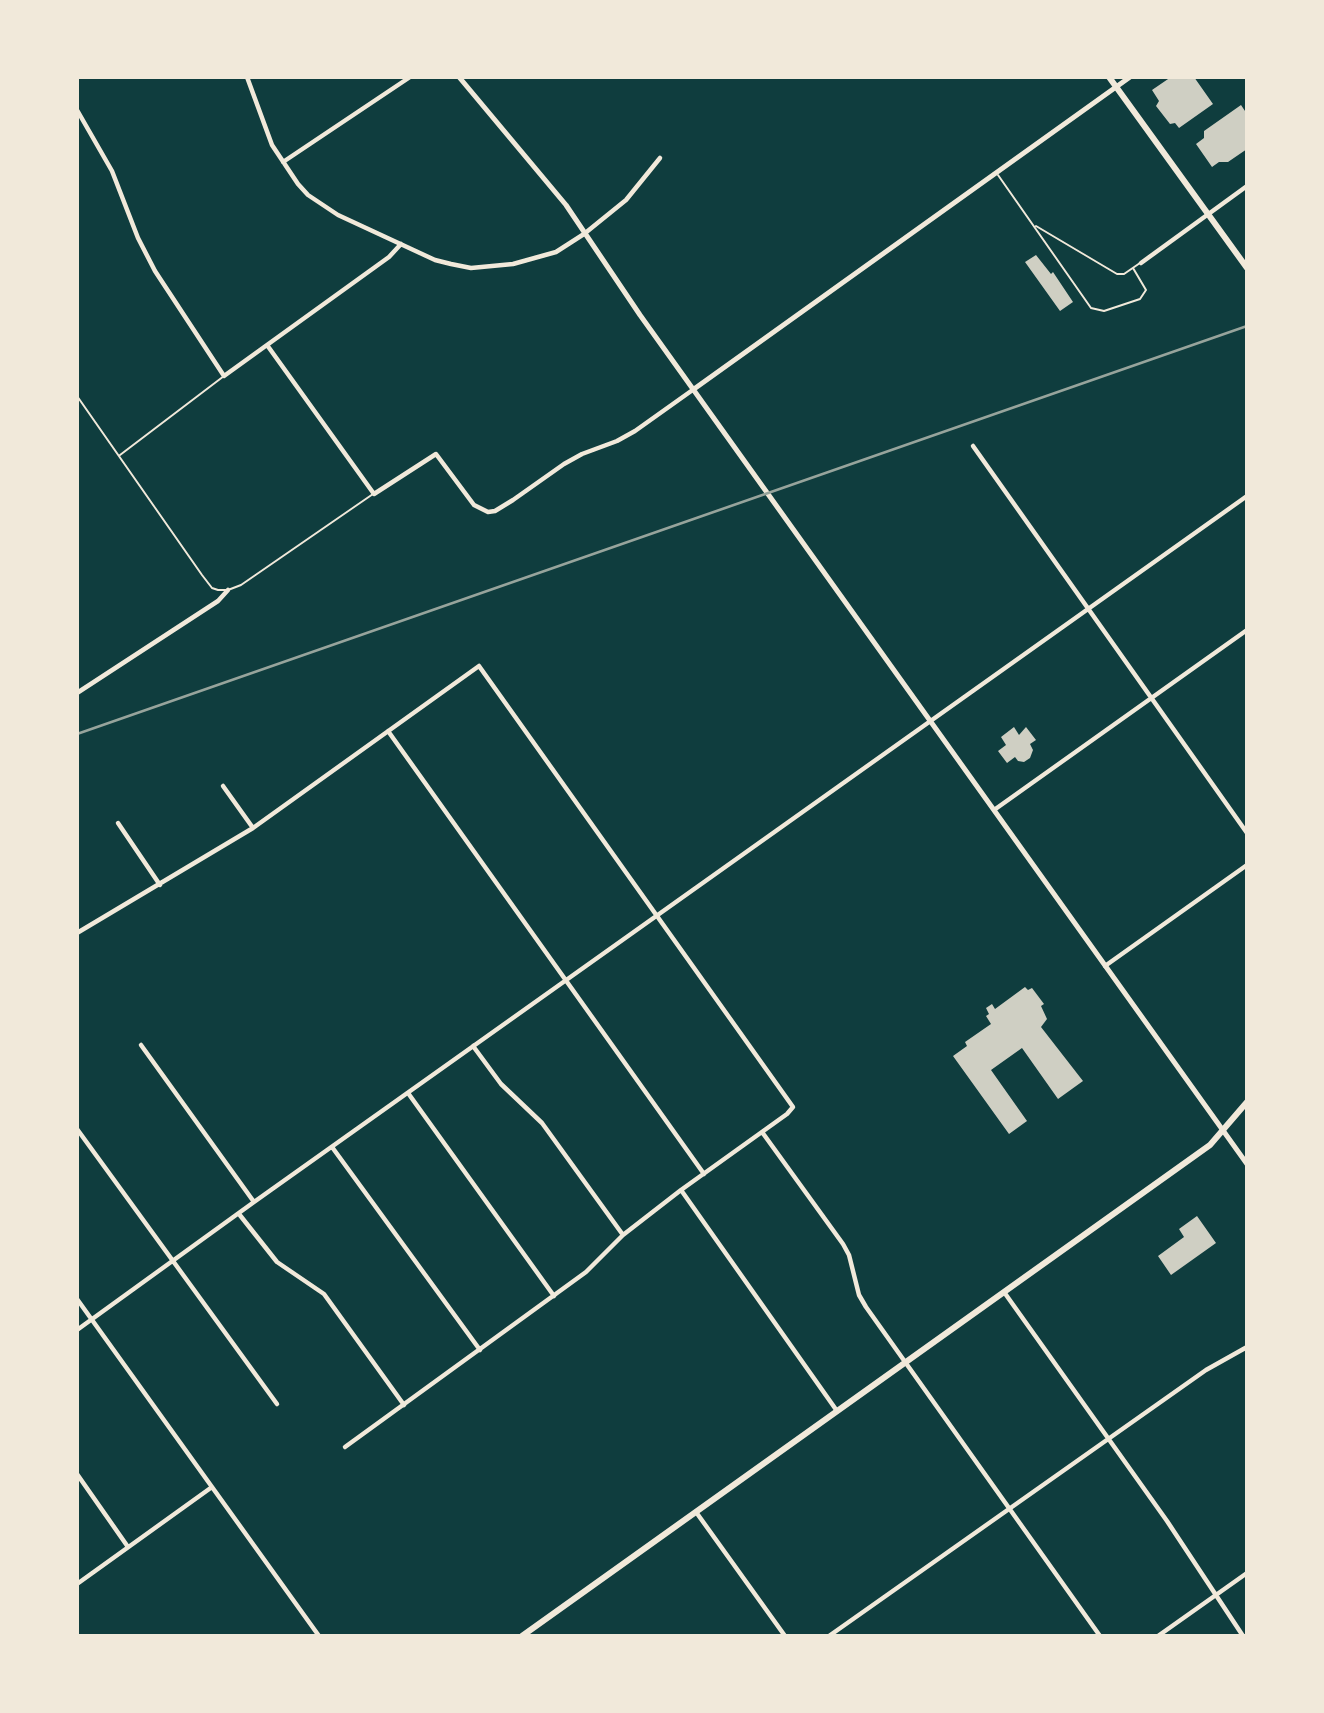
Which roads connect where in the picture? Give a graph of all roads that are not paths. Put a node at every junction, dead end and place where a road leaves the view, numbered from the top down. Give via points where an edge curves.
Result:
1 (247, 77) edge
2 (410, 77) edge
3 (459, 77) edge
4 (1109, 77) edge
5 (1130, 77) edge
6 (1116, 87) junction
7 (77, 110) edge
8 (660, 158) dead end
9 (282, 162) junction
10 (996, 172) junction
11 (1247, 186) edge
12 (1208, 214) junction
13 (1033, 223) junction
14 (584, 234) junction
15 (401, 244) junction
16 (1141, 263) joint
17 (1133, 268) junction
18 (1247, 268) edge
19 (268, 345) junction
20 (224, 376) junction
21 (694, 389) junction
22 (77, 397) edge
23 (973, 446) dead end
24 (119, 456) junction
25 (374, 494) junction
26 (1246, 498) edge
27 (228, 590) junction
28 (1087, 610) junction
29 (1247, 630) edge
30 (77, 693) edge
31 (1151, 698) junction
32 (931, 722) junction
33 (388, 731) junction
34 (223, 786) dead end
35 (994, 810) junction
36 (118, 823) dead end
37 (253, 828) junction
38 (1247, 833) edge
39 (1247, 865) edge
40 (160, 885) junction
41 (657, 915) junction
42 (77, 933) edge
43 (1105, 966) junction
44 (567, 980) junction
45 (141, 1045) dead end
46 (473, 1046) junction
47 (408, 1093) junction
48 (1247, 1102) edge
49 (77, 1129) edge
50 (1223, 1131) junction
51 (762, 1132) junction
52 (332, 1147) junction
53 (1247, 1164) edge
54 (704, 1174) junction
55 (681, 1190) junction
56 (254, 1202) junction
57 (239, 1214) junction
58 (623, 1235) junction
59 (173, 1261) junction
60 (1004, 1292) junction
61 (554, 1296) junction
62 (77, 1299) edge
63 (92, 1320) junction
64 (77, 1331) edge
65 (1247, 1347) edge
66 (480, 1350) junction
67 (905, 1363) junction
68 (277, 1404) dead end
69 (404, 1405) junction
70 (837, 1411) junction
71 (1107, 1440) junction
72 (345, 1447) dead end
73 (77, 1475) edge
74 (212, 1487) junction
75 (1008, 1508) junction
76 (696, 1512) junction
77 (128, 1547) junction
78 (1247, 1573) edge
79 (77, 1584) edge
80 (1215, 1596) junction
81 (782, 1635) edge
82 (320, 1636) edge
83 (522, 1636) edge
84 (829, 1636) edge
85 (1100, 1636) edge
86 (1158, 1636) edge
87 (1243, 1636) edge

1 - 9 street
2 - 9 street
3 - 14 street via 566,205
4 - 6 main road
5 - 6 street
6 - 10 street
6 - 12 main road
7 - 20 street via 116,180 155,271
8 - 14 street via 625,200
9 - 15 street via 321,205
10 - 13 lane
10 - 21 street
11 - 12 street
12 - 16 street
12 - 18 main road
13 - 17 lane via 1121,275
13 - 17 lane via 1096,311 1122,306 1145,294
14 - 15 street via 549,254 491,267 435,260
14 - 21 street
15 - 19 street
16 - 17 lane
19 - 20 street
19 - 25 street
20 - 24 lane
21 - 25 street via 635,431 564,464 495,511 474,505 436,454
21 - 32 street
22 - 24 lane
23 - 28 street
24 - 27 lane via 212,588
25 - 27 lane
26 - 28 street
27 - 30 street
28 - 31 street
28 - 32 street
29 - 31 street
31 - 35 street
31 - 38 street
32 - 35 street
32 - 41 street
33 - 37 street
33 - 41 street via 479,666
33 - 44 street
34 - 37 street
35 - 43 street
36 - 40 street
37 - 40 street
39 - 43 street
40 - 42 street
41 - 44 street
41 - 51 street via 793,1107
43 - 50 street
44 - 46 street
44 - 54 street
45 - 56 street
46 - 47 street
46 - 58 street via 501,1084 542,1123
47 - 52 street
47 - 61 street
48 - 50 main road
49 - 59 street
50 - 53 street
50 - 60 main road
51 - 54 street
51 - 67 street via 843,1244 859,1295
52 - 56 street
52 - 66 street
54 - 55 street
55 - 58 street
55 - 70 street
56 - 57 street
57 - 59 street
57 - 69 street via 277,1262 324,1294
58 - 61 street
59 - 63 street
59 - 68 street
60 - 67 main road
60 - 71 street
61 - 66 street
62 - 63 street
63 - 64 street
63 - 74 street
65 - 71 street via 1206,1370
66 - 69 street
67 - 70 main road
67 - 75 street
69 - 72 street
70 - 76 main road
71 - 75 street
71 - 80 street
73 - 77 street
74 - 77 street
74 - 82 street
75 - 84 street
75 - 85 street
76 - 81 street
76 - 83 main road
77 - 79 street
78 - 80 street
80 - 86 street
80 - 87 street

